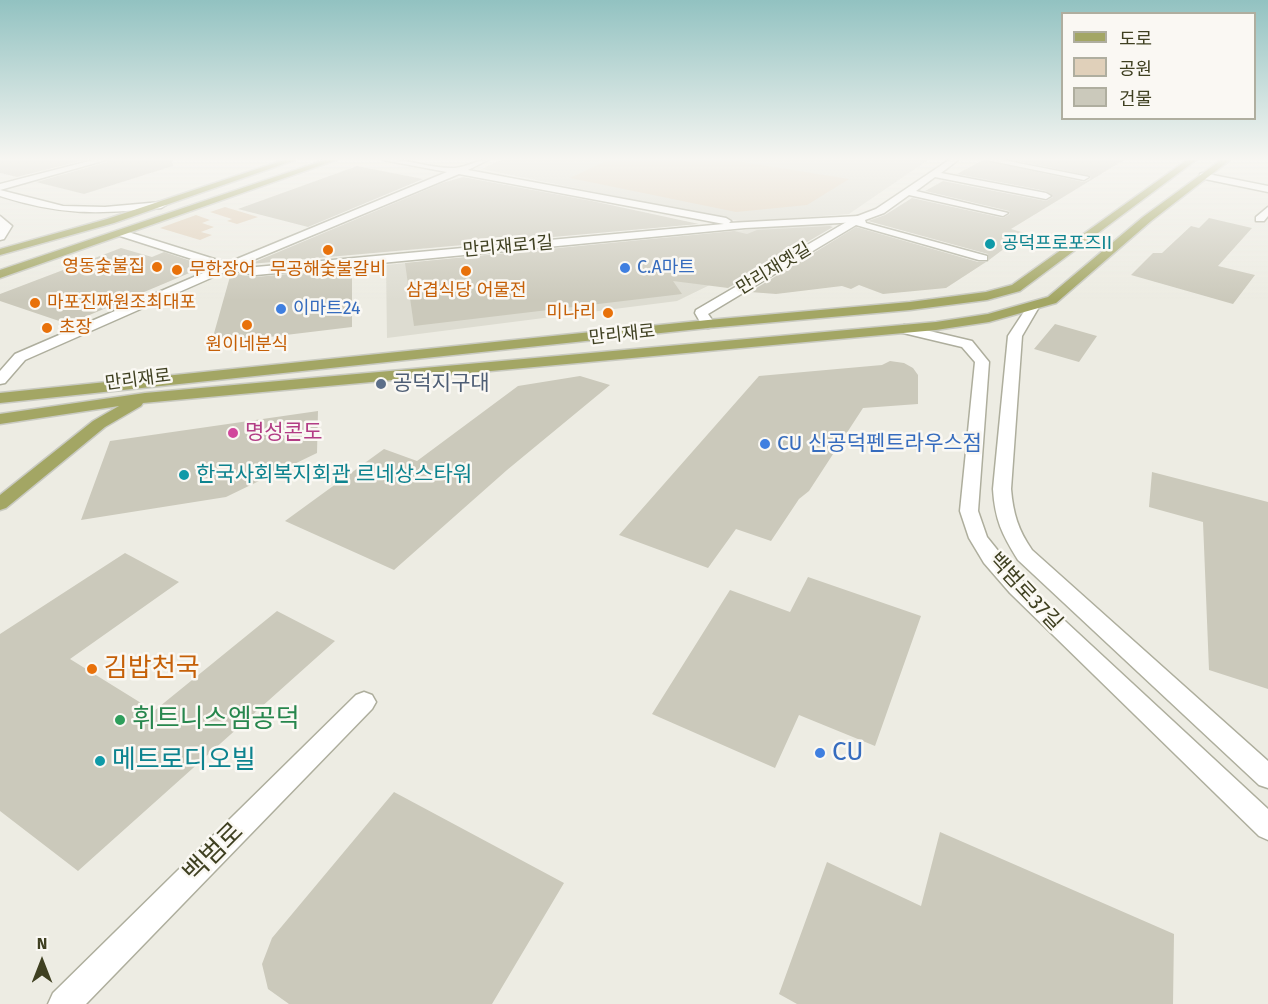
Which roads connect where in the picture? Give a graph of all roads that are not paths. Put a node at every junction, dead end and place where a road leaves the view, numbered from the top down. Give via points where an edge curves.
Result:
1 (49, 207) edge
2 (137, 207) edge
3 (155, 207) edge
4 (197, 207) edge
5 (372, 207) edge
6 (649, 207) edge
7 (886, 207) edge
8 (975, 207) edge
9 (1127, 207) edge
10 (1163, 207) edge
11 (1268, 210) edge
12 (1003, 213) dead end
13 (0, 219) edge
14 (860, 219) junction
15 (1260, 219) dead end
16 (745, 225) junction
17 (121, 233) junction
18 (0, 237) edge
19 (0, 252) edge
20 (983, 258) dead end
21 (229, 267) junction
22 (0, 274) edge
23 (1028, 279) junction
24 (1064, 291) junction
25 (1033, 307) junction
26 (708, 324) junction
27 (904, 329) junction
28 (0, 380) edge
29 (0, 398) edge
30 (145, 398) junction
31 (0, 419) edge
32 (0, 504) edge
33 (364, 702) dead end
34 (1268, 777) edge
35 (1268, 827) edge
36 (64, 1004) edge

1 - 2 street
3 - 19 main road
4 - 17 main road
5 - 21 street
6 - 16 street
7 - 14 street, 만리재옛길
8 - 12 street
9 - 23 main road, 만리재로
10 - 24 main road, 만리재로
11 - 15 street
13 - 18 street via 7,226
14 - 16 street, 만리재로1길
14 - 20 street via 861,225
14 - 26 street, 만리재옛길 via 701,313
16 - 21 street, 만리재로1길 via 256,271
17 - 21 street, 만리재로1길
17 - 22 main road
21 - 28 street via 20,357
23 - 24 main road via 1034,290
23 - 26 main road, 만리재로 via 1004,292 960,300
24 - 25 main road, 만리재로
25 - 27 main road, 만리재로 via 989,318
25 - 34 street, 백범로37길 via 1015,336 1011,360 1002,489 1011,534 1025,555
26 - 29 main road, 만리재로
27 - 30 main road, 만리재로
27 - 35 street, 백범로37길 via 967,344 982,362 969,512 978,538 991,558 1127,696
30 - 31 main road, 만리재로
30 - 32 main road via 99,424
33 - 36 street, 백범로

